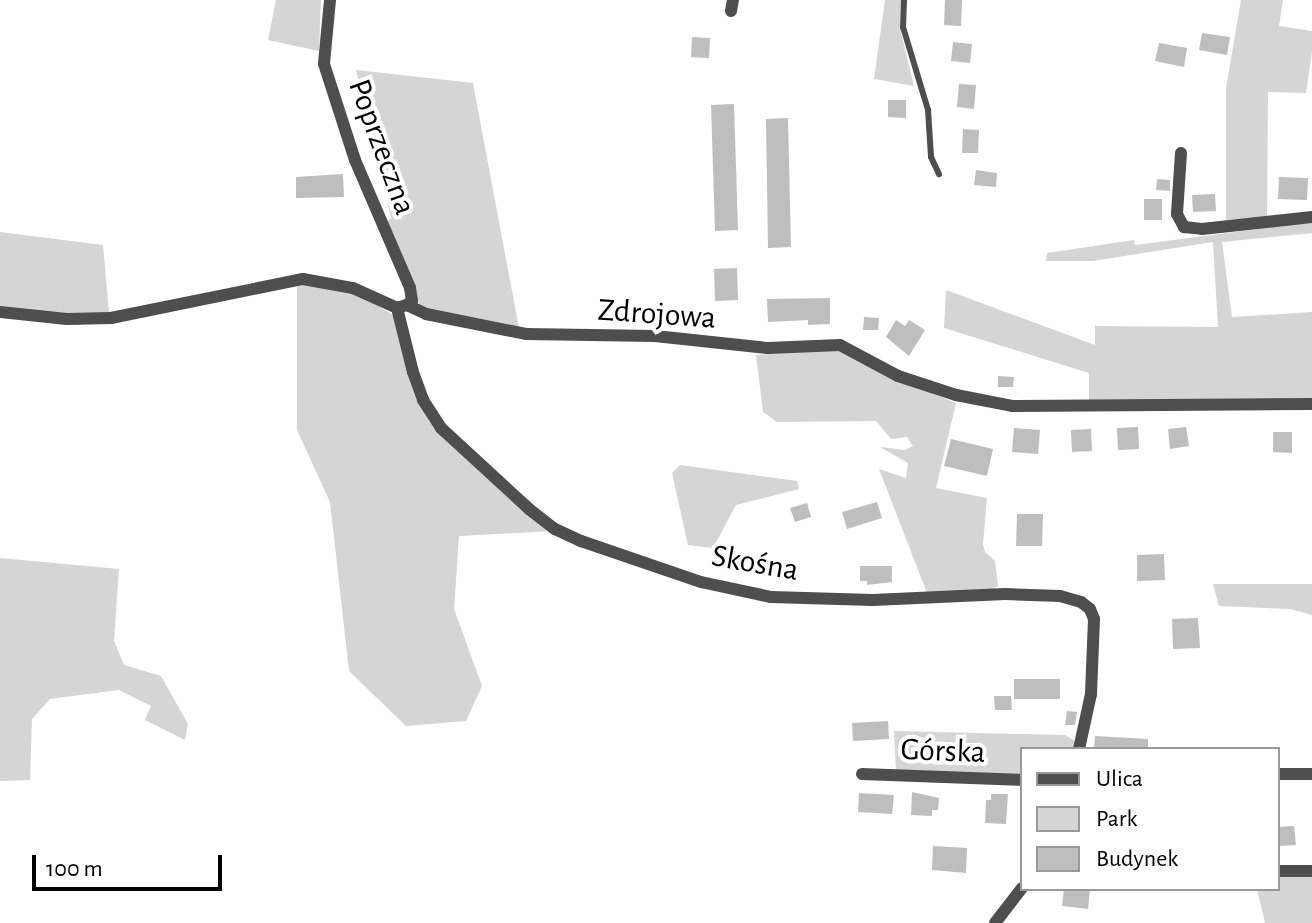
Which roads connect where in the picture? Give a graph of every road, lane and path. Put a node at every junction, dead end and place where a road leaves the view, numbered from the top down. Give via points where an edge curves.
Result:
1 (330, 0) edge
2 (904, 0) edge
3 (1181, 153) dead end
4 (939, 174) dead end
5 (1312, 217) edge
6 (402, 307) junction
7 (0, 312) edge
8 (1312, 404) edge
9 (1079, 747) edge
10 (862, 774) dead end
11 (1280, 774) edge
12 (1312, 774) edge
13 (1020, 780) edge
14 (1280, 871) edge
15 (1312, 871) edge
16 (1020, 891) edge
17 (995, 923) edge

1 - 6 street, Poprzeczna via 324,64 355,160 410,288 412,301
2 - 4 lane via 903,27 928,110 931,157
3 - 5 street via 1177,214 1184,227
6 - 7 street, Zdrojowa via 353,288 303,279 111,318
6 - 8 street, Zdrojowa via 526,334 655,336 768,348 840,345 898,376 1012,406
6 - 9 street, Skośna via 413,372 441,428 529,509 581,541 701,582 771,597 861,600 1005,594 1081,602 1094,619 1091,694
10 - 13 street, Górska
11 - 12 street
14 - 15 street
16 - 17 street

